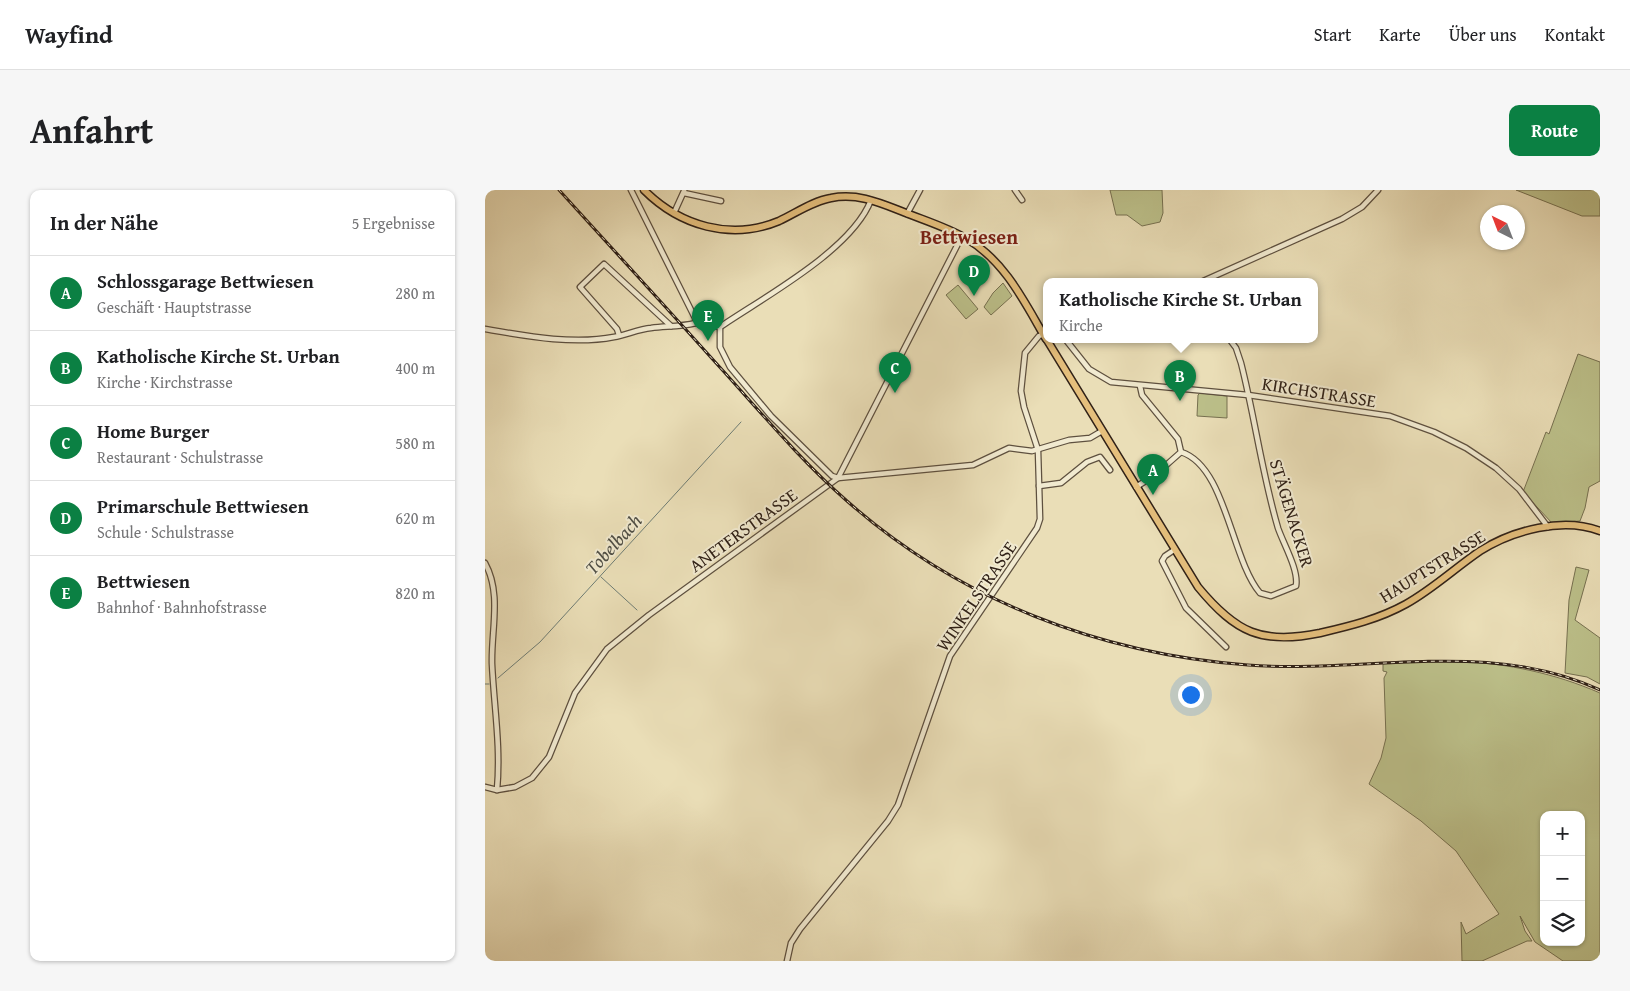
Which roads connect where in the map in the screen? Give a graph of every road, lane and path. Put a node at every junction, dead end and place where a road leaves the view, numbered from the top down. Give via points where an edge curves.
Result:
1 (631, 190) edge
2 (644, 190) edge
3 (920, 190) edge
4 (1015, 190) edge
5 (1378, 190) edge
6 (684, 191) edge
7 (846, 193) edge
8 (871, 200) junction
9 (1021, 200) dead end
10 (721, 201) dead end
11 (674, 213) junction
12 (907, 214) junction
13 (962, 236) junction
14 (1210, 278) edge
15 (696, 323) junction
16 (671, 326) junction
17 (720, 327) junction
18 (485, 329) edge
19 (1043, 332) edge
20 (619, 335) junction
21 (1043, 337) edge
22 (1050, 343) edge
23 (1068, 343) edge
24 (1232, 343) edge
25 (1140, 386) junction
26 (1249, 395) junction
27 (1102, 432) junction
28 (1038, 450) junction
29 (1181, 452) junction
30 (1110, 470) dead end
31 (838, 478) junction
32 (1039, 486) junction
33 (1136, 487) junction
34 (1548, 527) junction
35 (1600, 531) edge
36 (1174, 550) junction
37 (485, 563) edge
38 (1226, 647) dead end
39 (485, 787) edge
40 (497, 790) junction
41 (787, 961) edge

1 - 15 street
2 - 11 main road, HAUPTSTRASSE
3 - 12 street
4 - 9 street
5 - 14 street via 1362,207 1342,219
6 - 10 street
6 - 11 street
7 - 8 main road, HAUPTSTRASSE
7 - 11 main road, HAUPTSTRASSE via 778,221 749,229 706,227
8 - 12 main road, HAUPTSTRASSE
8 - 17 street via 853,228 832,251
12 - 13 main road, HAUPTSTRASSE
13 - 19 main road, HAUPTSTRASSE via 985,252 1008,277
13 - 31 street
15 - 16 street via 684,327
15 - 17 street
16 - 20 street
16 - 20 street via 605,264 580,287
17 - 31 street via 720,348 730,367 782,428 832,476
18 - 20 street via 576,339
21 - 28 street, WINKELSTRASSE via 1039,336 1025,353 1021,391
22 - 27 main road, HAUPTSTRASSE
23 - 25 street, KIRCHSTRASSE via 1099,377
24 - 26 street
25 - 26 street, KIRCHSTRASSE
25 - 29 street, STÄGENACKER via 1142,395 1178,439
26 - 29 street, STÄGENACKER via 1263,474 1279,531 1297,575 1296,586 1271,596 1260,594 1246,569 1209,476 1194,458
26 - 34 street, KIRCHSTRASSE via 1390,416 1434,432 1496,468 1519,489
27 - 28 street via 1090,438 1063,441
27 - 33 main road, HAUPTSTRASSE
28 - 31 street via 1009,448 973,465
28 - 32 street, WINKELSTRASSE
29 - 33 street
30 - 32 street via 1100,457 1087,462 1061,483
31 - 40 street, ANETERSTRASSE via 649,615 607,650 575,693 542,768 515,787
32 - 41 street, WINKELSTRASSE via 1037,528 950,656 898,805 888,822 799,929 791,943
33 - 36 main road, HAUPTSTRASSE
34 - 35 main road, HAUPTSTRASSE via 1571,524
34 - 36 main road, HAUPTSTRASSE via 1491,545 1429,591 1382,616 1341,628 1286,638 1257,634 1230,619 1198,587
36 - 38 street via 1161,562 1178,596 1193,617
37 - 40 street via 492,576 495,594 492,662 499,738
39 - 40 street, ANETERSTRASSE

